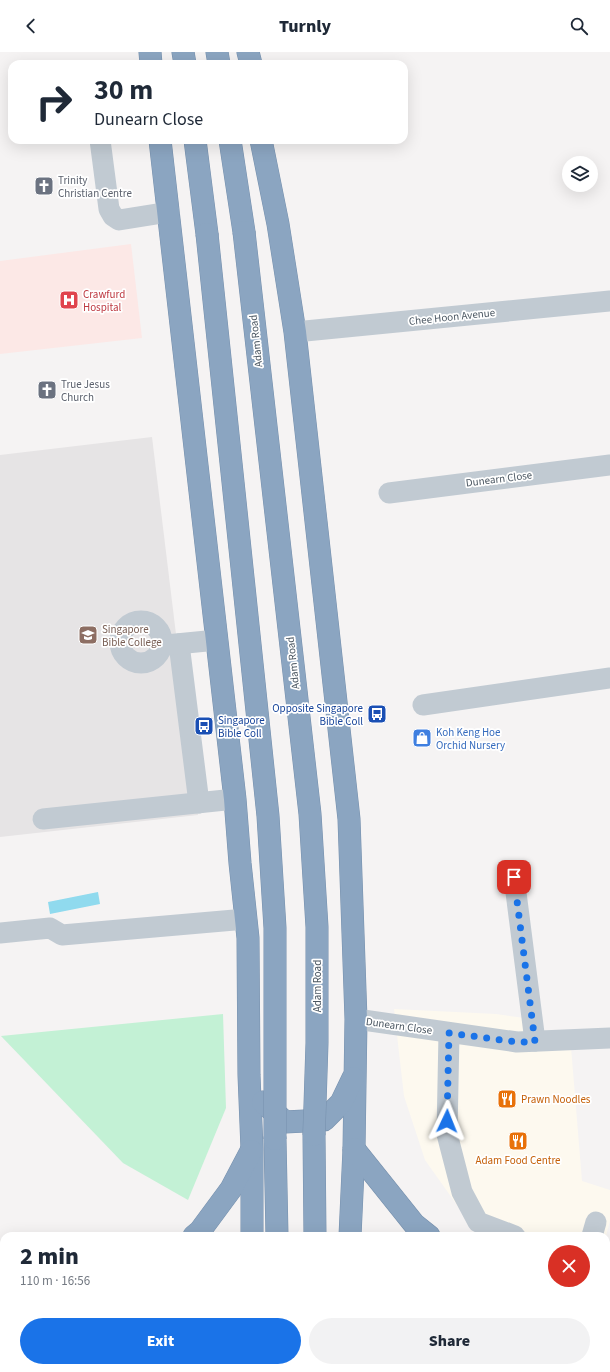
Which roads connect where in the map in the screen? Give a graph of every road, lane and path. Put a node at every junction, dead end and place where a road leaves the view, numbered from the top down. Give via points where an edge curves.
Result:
1 (101, 144) edge
2 (160, 144) edge
3 (196, 144) edge
4 (231, 144) edge
5 (262, 144) edge
6 (169, 212) junction
7 (610, 301) edge
8 (295, 332) junction
9 (610, 465) edge
10 (389, 493) dead end
11 (217, 640) junction
12 (610, 678) edge
13 (423, 705) dead end
14 (235, 799) junction
15 (199, 803) junction
16 (43, 819) dead end
17 (514, 877) dead end
18 (238, 919) junction
19 (0, 933) edge
20 (356, 1019) junction
21 (449, 1033) junction
22 (610, 1038) edge
23 (535, 1042) junction
24 (249, 1075) junction
25 (355, 1076) junction
26 (252, 1149) junction
27 (354, 1149) junction
28 (199, 1232) edge
29 (252, 1232) edge
30 (276, 1232) edge
31 (315, 1232) edge
32 (350, 1232) edge
33 (424, 1232) edge
34 (504, 1232) edge

1 - 6 street via 112,216 119,220
2 - 6 highway
3 - 30 highway, bridge via 268,816 275,928
4 - 31 highway, Adam Road, bridge via 244,232 310,814 317,927
5 - 8 highway via 278,224
6 - 11 highway
7 - 8 street, Chee Hoon Avenue
8 - 20 highway via 349,819
9 - 10 street, Dunearn Close
11 - 14 highway
11 - 15 street via 171,645
12 - 13 street
14 - 15 street
14 - 18 highway via 240,863
15 - 16 street
17 - 23 street
18 - 19 street via 62,935 50,928
18 - 24 highway via 248,938
20 - 21 street, Dunearn Close
20 - 25 highway
21 - 23 street, Dunearn Close
21 - 34 street via 447,1134 462,1192 478,1222
22 - 23 street, Dunearn Close
24 - 25 highway via 260,1099 285,1122 324,1120 341,1103
24 - 26 highway
25 - 27 highway
26 - 28 highway via 231,1188
26 - 29 highway
27 - 32 highway
27 - 33 highway via 414,1224

